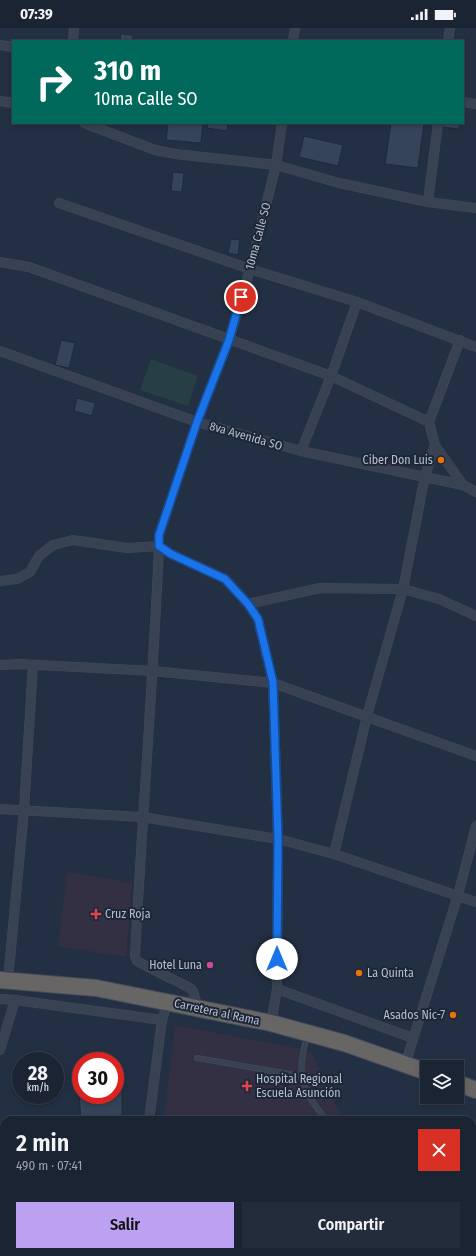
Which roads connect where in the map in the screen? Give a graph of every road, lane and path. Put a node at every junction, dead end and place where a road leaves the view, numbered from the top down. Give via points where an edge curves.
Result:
1 (74, 28) edge
2 (295, 28) edge
3 (450, 28) edge
4 (72, 40) edge
5 (293, 40) edge
6 (448, 40) edge
7 (0, 46) edge
8 (12, 47) edge
9 (0, 101) edge
10 (464, 102) edge
11 (12, 103) edge
12 (476, 104) edge
13 (87, 124) edge
14 (282, 124) edge
15 (438, 124) edge
16 (276, 165) junction
17 (428, 202) junction
18 (59, 203) dead end
19 (476, 208) edge
20 (0, 262) edge
21 (250, 269) junction
22 (357, 302) junction
23 (229, 340) junction
24 (460, 340) junction
25 (476, 347) edge
26 (0, 350) edge
27 (330, 376) junction
28 (197, 422) junction
29 (429, 422) junction
30 (435, 445) junction
31 (301, 451) junction
32 (425, 476) junction
33 (463, 485) junction
34 (476, 492) edge
35 (159, 546) junction
36 (0, 581) edge
37 (403, 589) junction
38 (248, 604) junction
39 (476, 616) edge
40 (0, 665) edge
41 (33, 665) junction
42 (153, 671) junction
43 (273, 682) junction
44 (367, 716) junction
45 (476, 756) edge
46 (0, 809) edge
47 (24, 810) junction
48 (142, 817) junction
49 (476, 826) edge
50 (278, 839) junction
51 (334, 854) junction
52 (458, 896) junction
53 (476, 902) edge
54 (4, 980) edge
55 (277, 989) junction
56 (0, 999) edge
57 (15, 1000) junction
58 (168, 1002) junction
59 (198, 1009) junction
60 (162, 1020) junction
61 (271, 1024) junction
62 (307, 1033) junction
63 (413, 1038) junction
64 (0, 1050) edge
65 (197, 1058) dead end
66 (406, 1064) junction
67 (420, 1069) edge
68 (301, 1076) junction
69 (464, 1086) edge
70 (476, 1090) edge
71 (150, 1116) edge
72 (323, 1116) edge

1 - 4 street
2 - 5 street
3 - 6 street
7 - 8 street
9 - 11 street
10 - 12 street
13 - 16 street via 155,150
14 - 16 street, 10ma Calle SO
15 - 17 street
16 - 17 street via 339,183
16 - 21 street, 10ma Calle SO
17 - 19 street
18 - 21 street
20 - 23 street via 29,267
21 - 22 street
21 - 23 street, 10ma Calle SO
22 - 24 street
22 - 27 street
23 - 27 street
23 - 28 street, 10ma Calle SO
24 - 25 street
24 - 29 street
26 - 28 street, 8va Avenida SO
27 - 29 street
27 - 31 street
28 - 31 street, 8va Avenida SO
28 - 35 street, 10ma Calle SO via 159,535
29 - 30 street
30 - 32 street
30 - 33 street
31 - 32 street, 8va Avenida SO
32 - 33 street, 8va Avenida SO
32 - 37 street
33 - 34 street, 8va Avenida SO
35 - 36 street via 127,548 73,540 53,545 39,556 30,572 18,579
35 - 38 street via 225,579
35 - 42 street, 10ma Calle SO
37 - 38 street via 320,588
37 - 39 street via 439,598
37 - 44 street
38 - 43 street via 258,619
40 - 41 street
41 - 42 street
41 - 47 street
42 - 43 street
42 - 48 street, 10ma Calle SO
43 - 44 street
43 - 50 street
44 - 45 street
44 - 51 street
46 - 47 street
47 - 48 street
47 - 54 street
48 - 50 street
48 - 59 street, 10ma Calle SO via 135,956 142,964 190,988
49 - 52 street
50 - 51 street
50 - 55 street
51 - 52 street
52 - 53 street
52 - 63 street
54 - 58 highway, Carretera al Rama via 96,988
55 - 61 street
55 - 63 street
56 - 57 street
57 - 60 street
57 - 64 street
58 - 59 highway, Carretera al Rama
58 - 60 street
59 - 61 highway, Carretera al Rama
60 - 71 street
61 - 62 highway, Carretera al Rama
62 - 66 highway, Carretera al Rama
62 - 68 lane
63 - 66 street
65 - 68 lane
66 - 67 highway, Carretera al Rama
68 - 72 lane via 305,1089
69 - 70 highway

